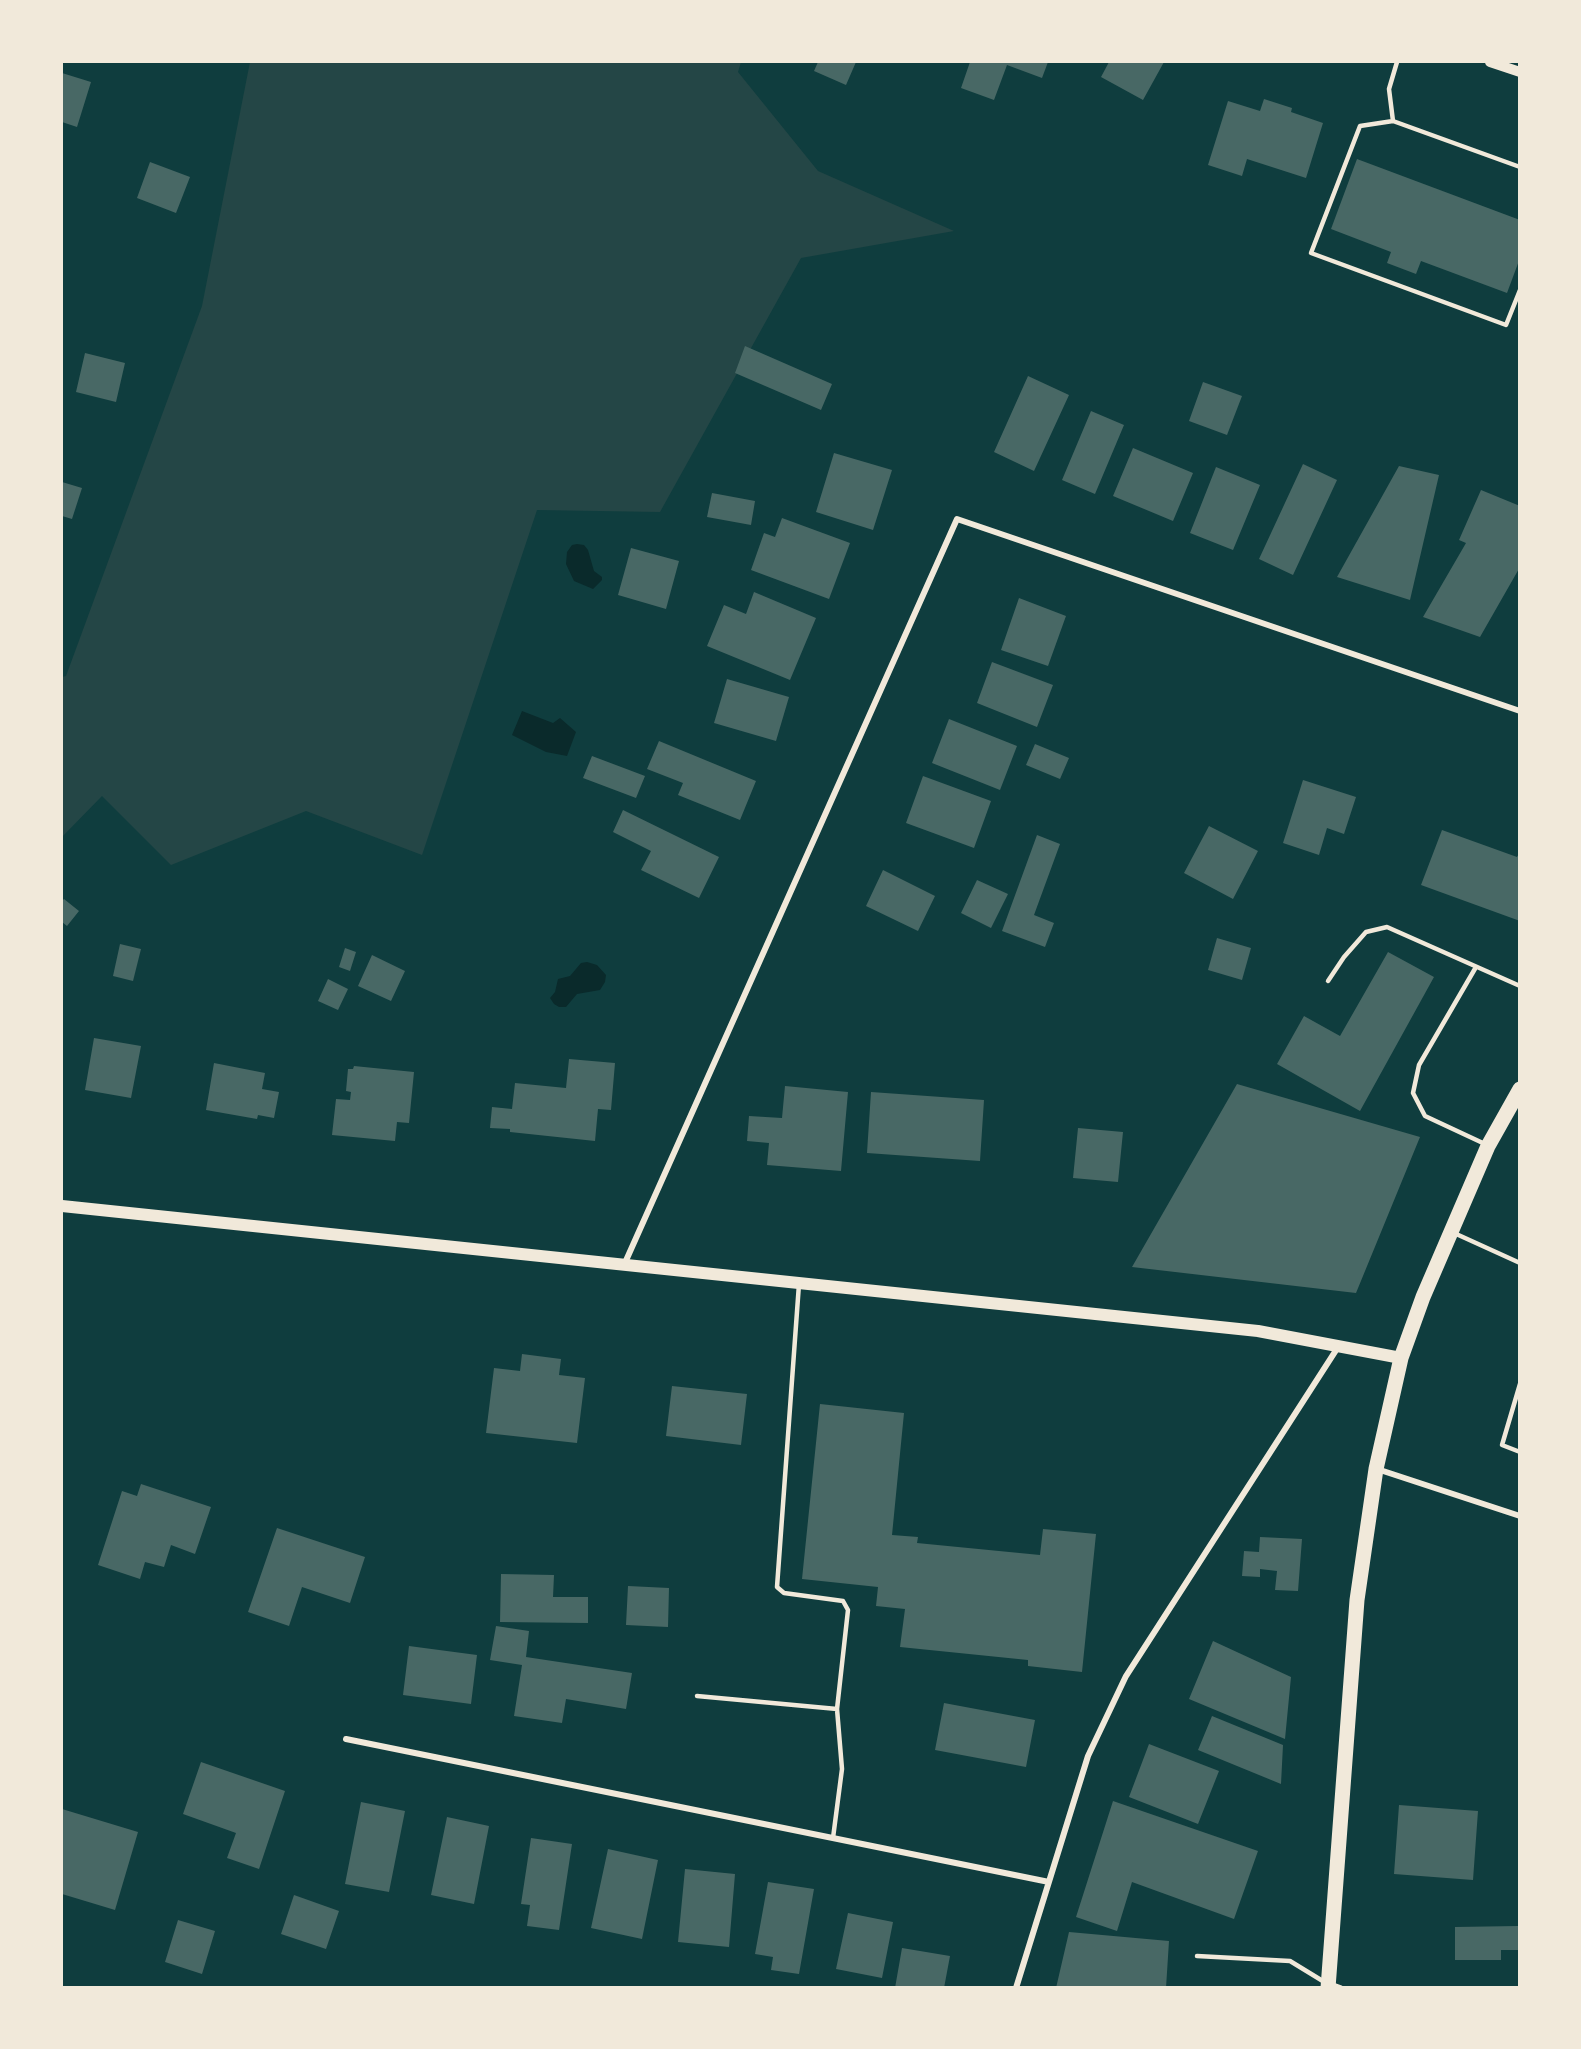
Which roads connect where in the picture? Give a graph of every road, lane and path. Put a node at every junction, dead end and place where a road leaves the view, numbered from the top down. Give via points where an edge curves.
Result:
1 (1397, 62) edge
2 (1490, 62) edge
3 (1520, 72) edge
4 (1393, 121) junction
5 (1520, 167) edge
6 (1520, 290) edge
7 (1520, 711) edge
8 (1476, 967) junction
9 (1328, 981) dead end
10 (1520, 986) edge
11 (1517, 1097) edge
12 (1488, 1146) junction
13 (62, 1206) edge
14 (1451, 1232) junction
15 (1520, 1263) edge
16 (624, 1265) junction
17 (800, 1284) junction
18 (1338, 1346) junction
19 (1401, 1358) junction
20 (1520, 1384) edge
21 (1520, 1452) edge
22 (1376, 1469) junction
23 (1520, 1516) edge
24 (697, 1696) dead end
25 (837, 1709) junction
26 (346, 1739) dead end
27 (833, 1838) junction
28 (1049, 1882) junction
29 (1197, 1956) dead end
30 (1332, 1986) edge
31 (1016, 1988) edge

1 - 4 lane via 1389,89
2 - 3 street
4 - 5 lane
4 - 6 lane via 1360,126 1311,253 1506,325
7 - 16 street via 957,519
8 - 9 lane via 1387,927 1366,932
8 - 10 lane
8 - 12 lane via 1419,1065 1413,1093 1425,1116
11 - 12 main road
12 - 14 main road
13 - 16 main road
14 - 15 lane
14 - 19 main road
16 - 17 main road
17 - 18 main road via 1258,1331
17 - 25 lane via 777,1587 784,1593 843,1602 848,1610
18 - 19 main road
18 - 28 street via 1126,1676 1088,1756
19 - 22 main road
20 - 21 lane via 1502,1445
22 - 23 street
22 - 30 main road via 1357,1600
24 - 25 lane
25 - 27 lane via 842,1769
26 - 27 street
27 - 28 street
28 - 31 street
29 - 30 lane via 1290,1961

